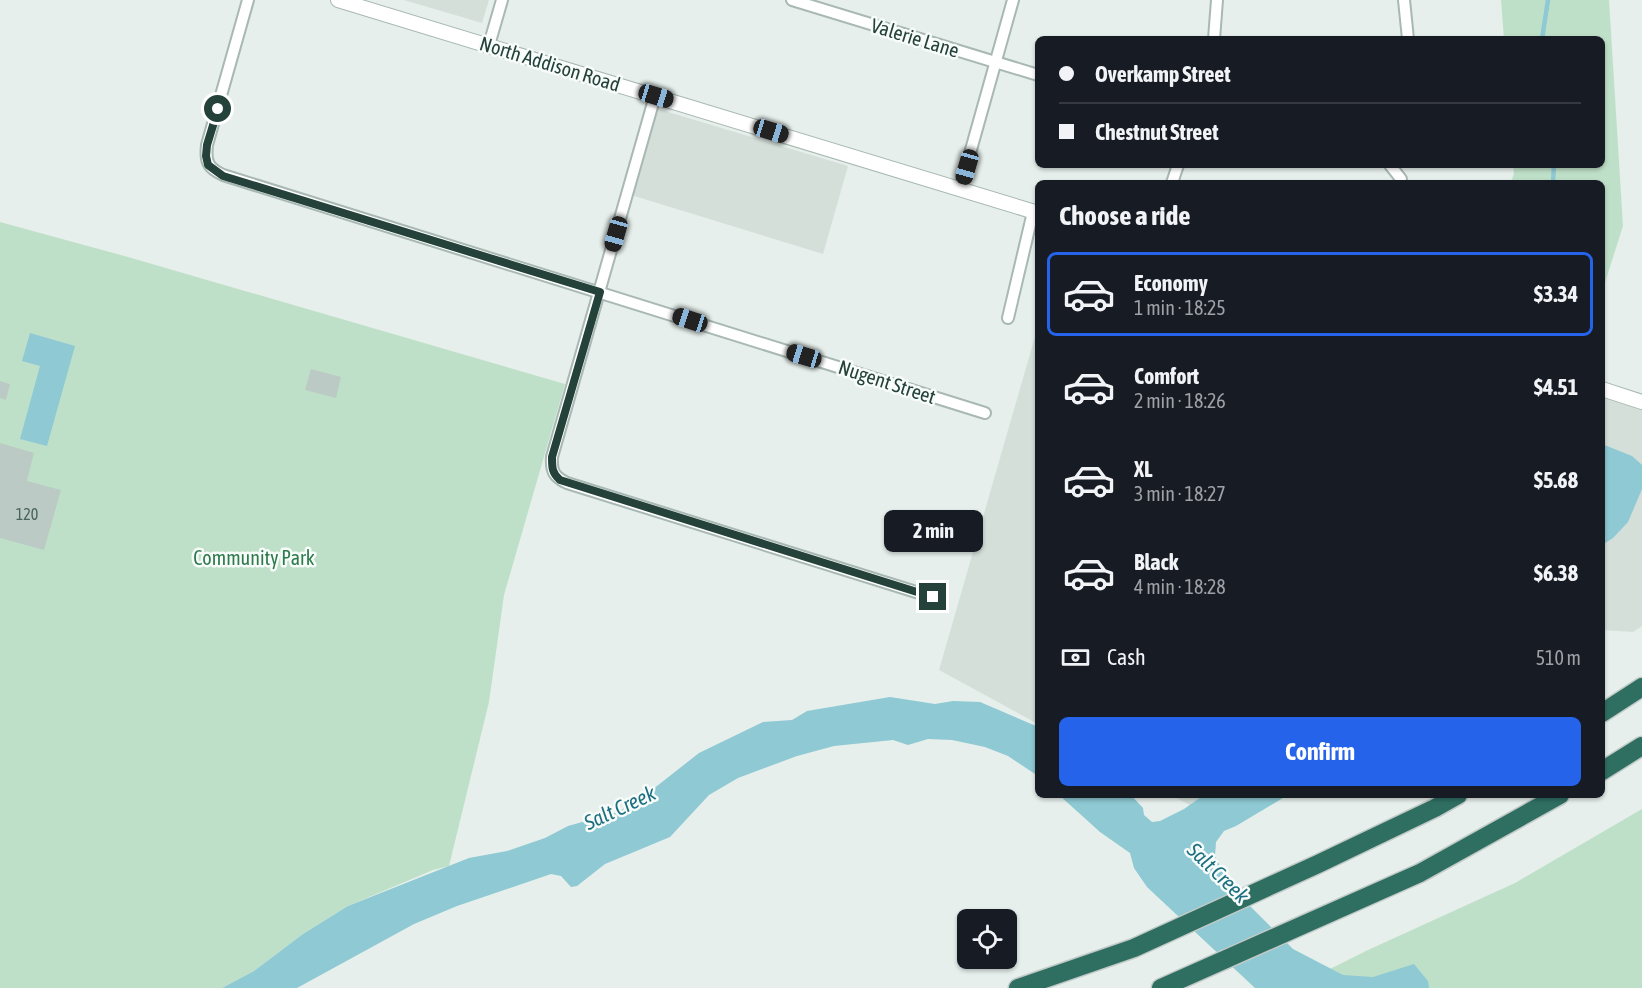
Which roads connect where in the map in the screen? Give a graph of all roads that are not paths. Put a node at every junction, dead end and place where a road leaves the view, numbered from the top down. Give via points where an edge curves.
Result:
1 (248, 0) edge
2 (338, 0) edge
3 (502, 0) edge
4 (792, 0) edge
5 (1013, 0) edge
6 (1217, 0) edge
7 (1404, 0) edge
8 (1214, 36) edge
9 (1408, 36) edge
10 (489, 45) junction
11 (996, 63) junction
12 (1035, 74) edge
13 (656, 96) junction
14 (1392, 168) edge
15 (1401, 179) dead end
16 (960, 189) junction
17 (1035, 212) edge
18 (1035, 216) edge
19 (600, 292) junction
20 (1008, 318) dead end
21 (1605, 390) edge
22 (1642, 402) edge
23 (985, 413) dead end
24 (933, 597) dead end
25 (1642, 687) edge
26 (1605, 711) edge
27 (1642, 746) edge
28 (1605, 769) edge
29 (1453, 798) edge
30 (1555, 798) edge
31 (1018, 988) edge
32 (1161, 988) edge

1 - 19 street, Nugent Street via 207,145 208,165 223,176
2 - 10 street, North Addison Road
3 - 10 street
4 - 11 street, Valerie Lane
5 - 11 street
6 - 8 street
7 - 9 street
10 - 13 street, North Addison Road
11 - 12 street, Valerie Lane
11 - 16 street
13 - 16 street, North Addison Road
13 - 19 street
14 - 15 street
16 - 17 street, North Addison Road
18 - 20 street
19 - 23 street, Nugent Street
19 - 24 street via 552,457 554,475 567,483
21 - 22 street
25 - 26 highway
27 - 28 highway
29 - 31 highway via 1134,948
30 - 32 highway via 1419,873

